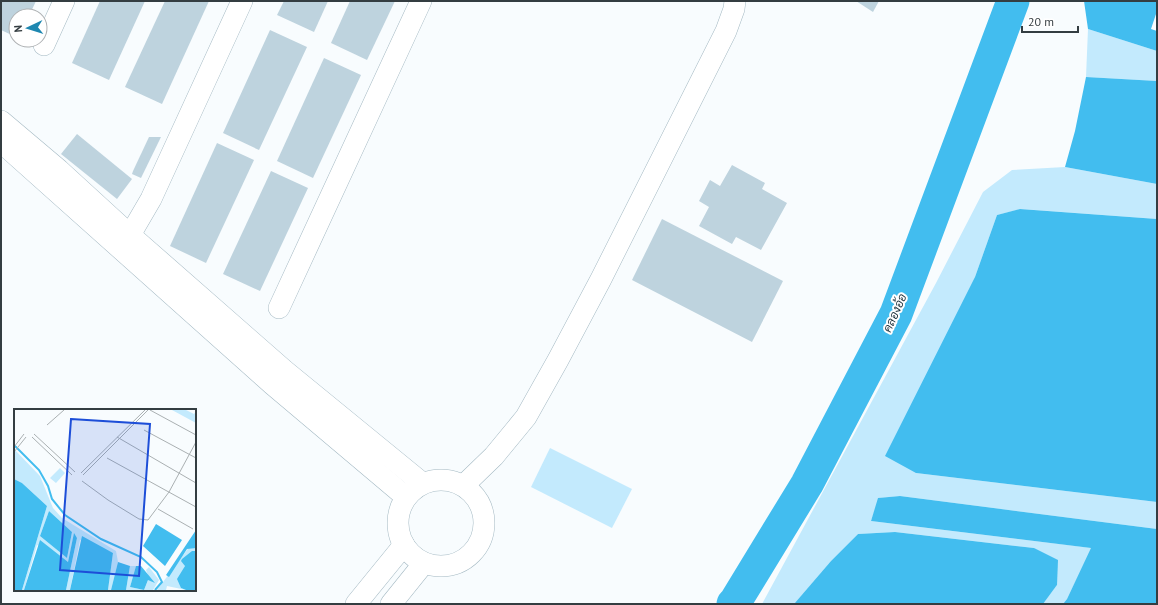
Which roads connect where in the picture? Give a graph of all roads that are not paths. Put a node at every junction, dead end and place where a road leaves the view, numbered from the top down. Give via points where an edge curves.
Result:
1 (64, 1) edge
2 (242, 1) edge
3 (420, 1) edge
4 (735, 1) edge
5 (48, 36) edge
6 (1, 121) edge
7 (1, 142) edge
8 (124, 241) junction
9 (279, 308) dead end
10 (279, 378) junction
11 (422, 483) junction
12 (464, 485) junction
13 (406, 497) junction
14 (404, 545) junction
15 (424, 563) junction
16 (356, 604) edge
17 (391, 604) edge

1 - 5 street
2 - 8 street via 151,199
3 - 9 street
4 - 12 street via 726,31 558,360 526,417 494,456
6 - 8 street via 59,170
7 - 8 street
8 - 10 street
10 - 11 street
10 - 13 street
11 - 12 street via 436,479 451,480
11 - 13 street
12 - 15 street via 476,496 484,511 485,528 480,543 470,556 456,564 439,566
13 - 14 street via 400,508 398,521
14 - 15 street via 412,555
14 - 16 street
15 - 17 street

